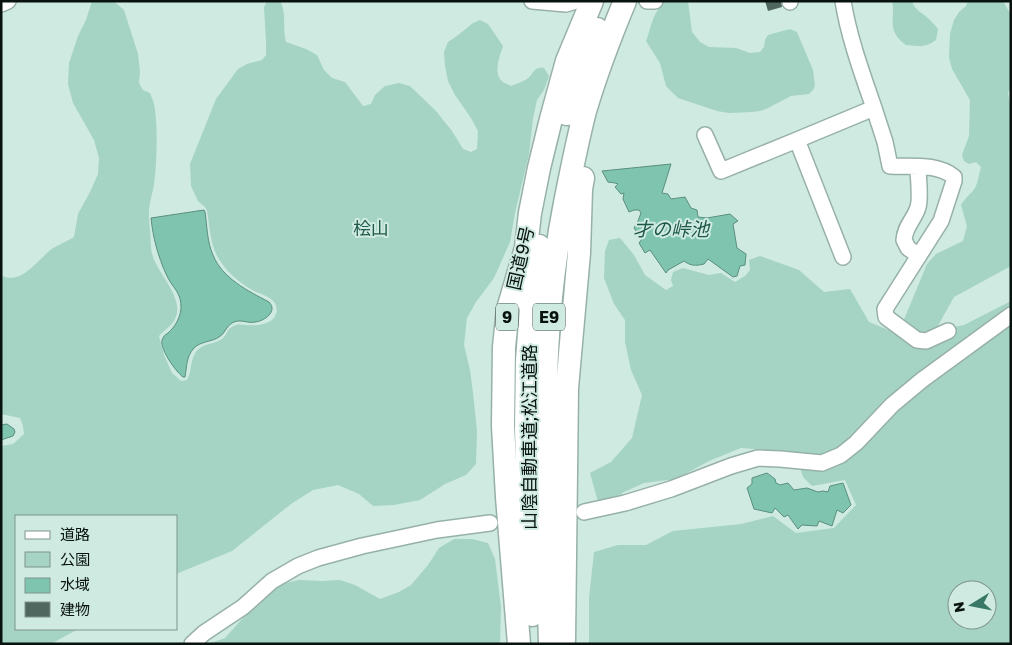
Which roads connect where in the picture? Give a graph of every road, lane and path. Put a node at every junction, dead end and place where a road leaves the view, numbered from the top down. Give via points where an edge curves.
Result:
1 (8, 1) edge
2 (532, 1) edge
3 (576, 1) edge
4 (592, 1) edge
5 (607, 1) edge
6 (625, 1) edge
7 (640, 1) edge
8 (647, 1) edge
9 (655, 1) edge
10 (843, 1) edge
11 (1, 4) edge
12 (874, 108) junction
13 (706, 135) dead end
14 (796, 140) junction
15 (918, 167) junction
16 (580, 189) junction
17 (526, 248) junction
18 (919, 256) junction
19 (842, 257) dead end
20 (1011, 315) edge
21 (948, 331) dead end
22 (584, 512) dead end
23 (490, 523) dead end
24 (192, 644) edge
25 (519, 644) edge
26 (532, 644) edge
27 (550, 644) edge
28 (564, 644) edge

1 - 11 street
2 - 3 street via 566,4
4 - 17 highway, 国道9号 / 9 via 567,61 550,118
5 - 26 highway, 山陰自動車道;松江道路 / E9 via 569,110 552,172 532,295 526,430
6 - 27 highway, 山陰自動車道;松江道路 / E9 via 585,112 559,235 551,295 544,428
7 - 16 highway via 603,100
8 - 9 street
10 - 12 street
12 - 14 street
12 - 15 street via 890,166
13 - 14 street via 721,171
14 - 19 street
15 - 18 street via 918,208 904,240 908,248
15 - 18 street via 931,166 954,177 941,222
16 - 27 highway via 564,307 555,426
16 - 28 highway via 579,253 568,388
17 - 25 highway, 国道9号 / 9 via 508,310 504,347 503,426
17 - 26 highway via 517,318 513,416
18 - 21 street via 885,309 886,317 917,340 926,341
20 - 22 street via 922,380 841,455 822,462 758,458 671,489
23 - 24 street via 362,546 298,566 272,581 244,607

